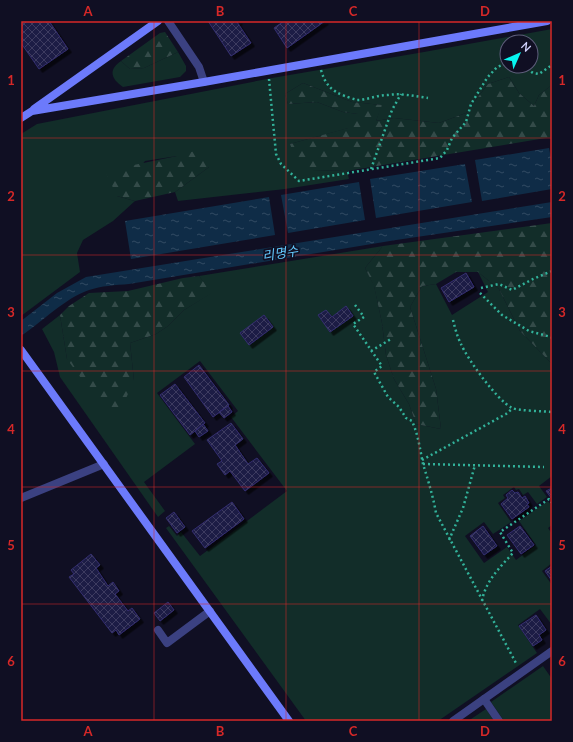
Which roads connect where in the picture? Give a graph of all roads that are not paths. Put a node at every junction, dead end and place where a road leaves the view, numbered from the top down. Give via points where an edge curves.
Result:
1 (158, 21) edge
2 (168, 21) edge
3 (547, 21) edge
4 (520, 23) edge
5 (204, 82) junction
6 (32, 111) junction
7 (21, 118) edge
8 (21, 350) edge
9 (104, 464) junction
10 (21, 498) edge
11 (210, 611) junction
12 (158, 630) dead end
13 (552, 651) edge
14 (484, 699) junction
15 (289, 721) edge
16 (453, 721) edge
17 (499, 721) edge

1 - 6 street
2 - 5 street via 199,67
3 - 4 street
4 - 5 street
5 - 6 street
6 - 7 street
8 - 9 street
9 - 10 street
9 - 11 street
11 - 12 street via 167,643
11 - 15 street
13 - 14 street
14 - 16 street
14 - 17 street

